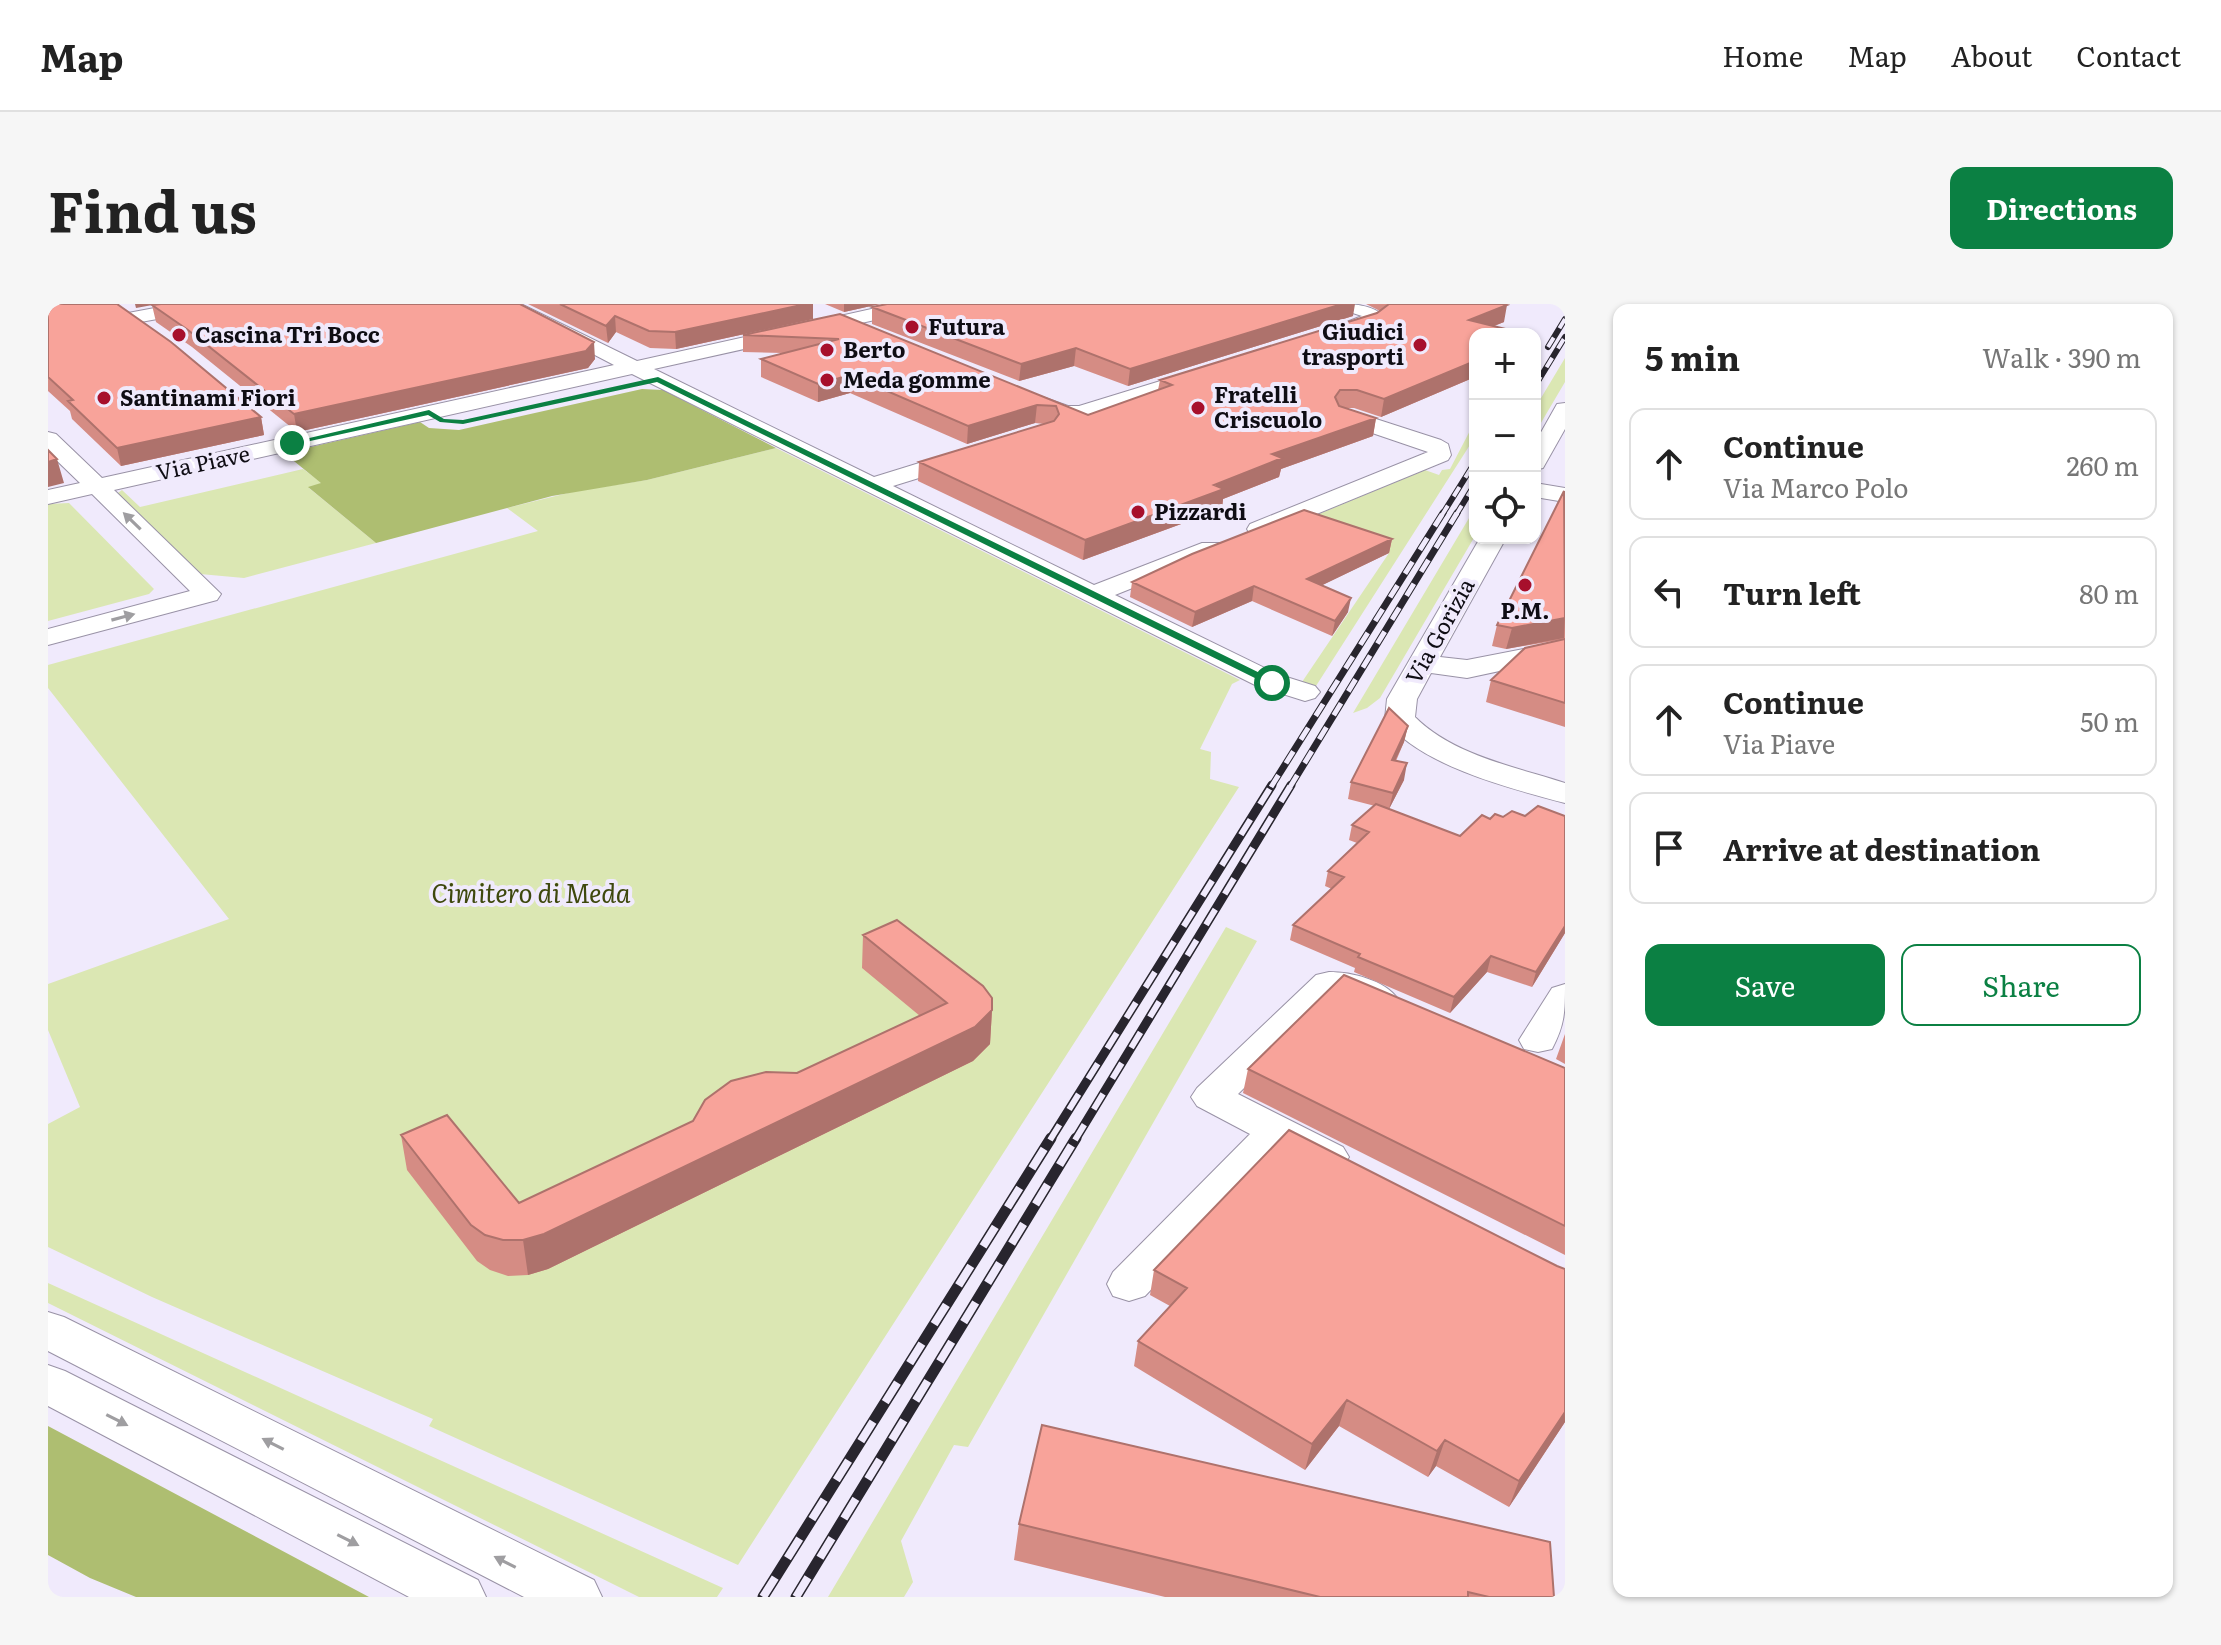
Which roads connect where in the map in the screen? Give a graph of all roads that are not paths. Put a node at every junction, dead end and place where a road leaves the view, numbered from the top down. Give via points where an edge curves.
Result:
1 (112, 304) edge
2 (208, 304) edge
3 (920, 304) edge
4 (1344, 304) edge
5 (514, 305) edge
6 (814, 310) dead end
7 (135, 317) junction
8 (843, 321) junction
9 (872, 333) edge
10 (159, 335) edge
11 (1321, 337) edge
12 (1231, 365) edge
13 (633, 367) junction
14 (658, 379) junction
15 (1017, 392) edge
16 (1565, 409) edge
17 (429, 412) junction
18 (1345, 416) edge
19 (48, 439) edge
20 (988, 449) edge
21 (1541, 452) edge
22 (872, 485) junction
23 (96, 486) junction
24 (1541, 491) edge
25 (59, 495) edge
26 (1565, 495) edge
27 (1490, 544) edge
28 (136, 558) dead end
29 (158, 580) dead end
30 (1094, 594) junction
31 (180, 602) junction
32 (48, 637) edge
33 (1565, 649) edge
34 (1423, 664) junction
35 (1305, 692) dead end
36 (1565, 793) edge
37 (1565, 996) edge
38 (1412, 1013) edge
39 (1533, 1057) edge
40 (1278, 1131) junction
41 (1360, 1173) edge
42 (1129, 1284) dead end
43 (48, 1330) edge
44 (48, 1384) edge
45 (459, 1597) edge
46 (575, 1597) edge

1 - 7 street
2 - 7 street
3 - 8 street, Via Piave
4 - 11 street via 1375,317
5 - 13 street
6 - 8 street
7 - 10 street
8 - 9 street
8 - 13 street, Via Piave
12 - 15 street via 1080,412
13 - 14 street
13 - 17 street, Via Piave
14 - 17 street via 463,422 443,421
14 - 22 street
16 - 21 street
17 - 23 street, Via Piave via 283,436
18 - 30 street via 1440,449 1438,457
19 - 23 street
20 - 22 street
22 - 30 street
23 - 25 street, Via Piave
31 -> 23 street via 208,594
24 - 26 street
25 - 28 street
27 - 34 street, Via Gorizia
29 - 31 street
30 - 35 street via 1272,683
32 -> 31 street
33 - 34 street via 1467,669
34 - 36 street, Via Gorizia via 1399,706 1405,725 1431,745
37 - 39 street
38 - 40 street via 1343,983 1329,983 1211,1097
40 - 41 street
40 - 42 street
46 -> 43 street
44 -> 45 street

